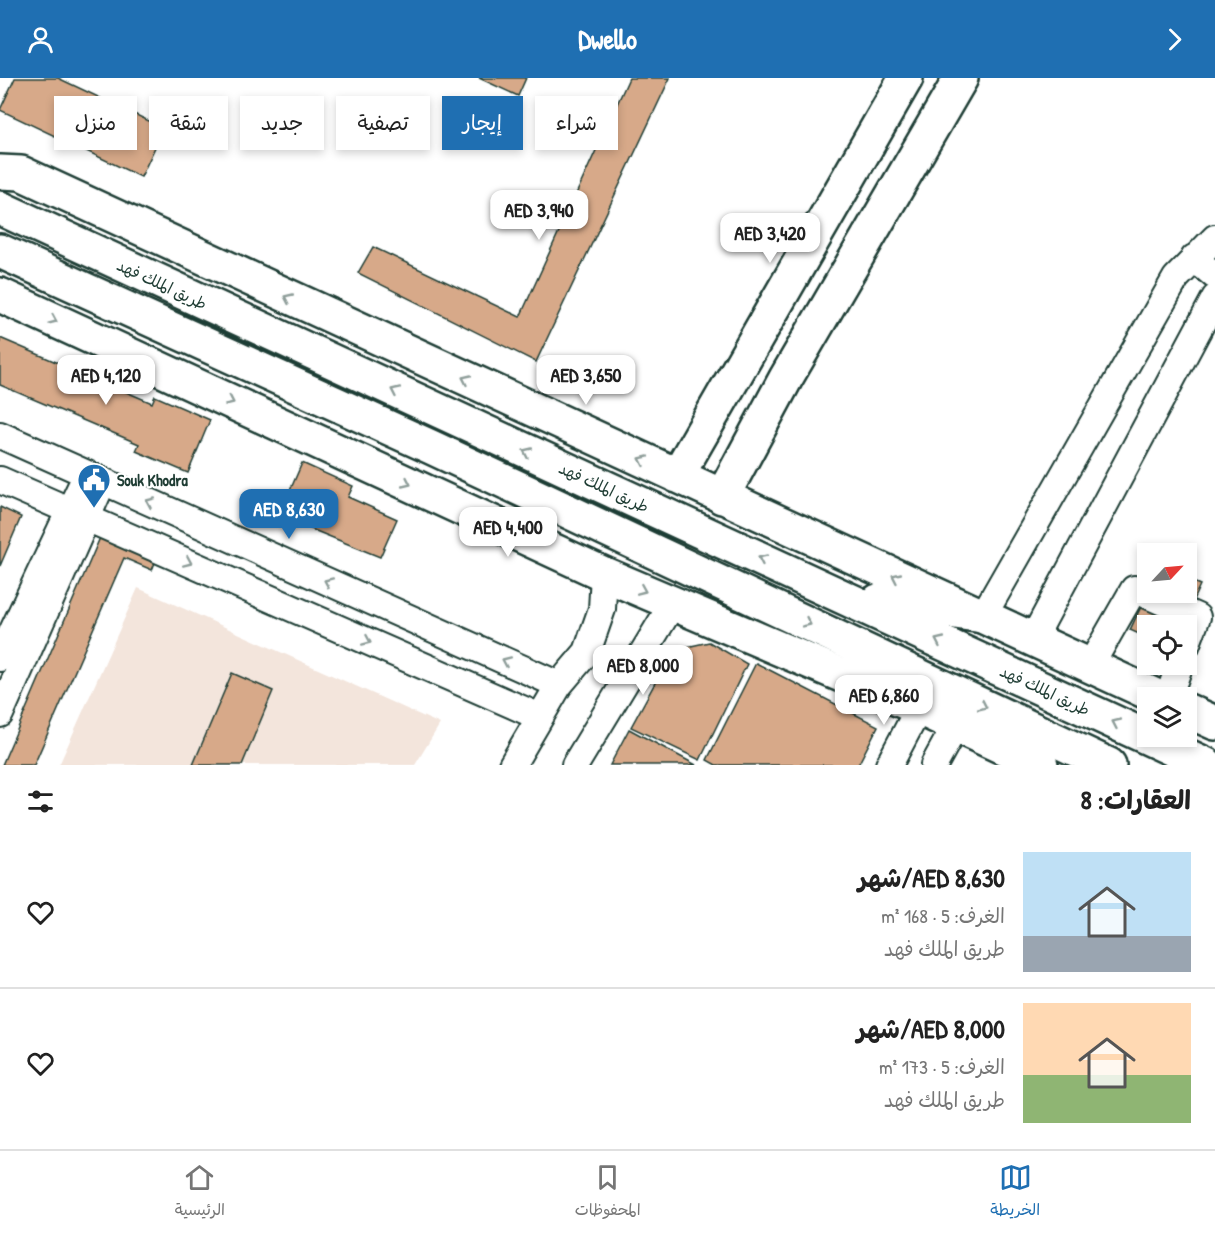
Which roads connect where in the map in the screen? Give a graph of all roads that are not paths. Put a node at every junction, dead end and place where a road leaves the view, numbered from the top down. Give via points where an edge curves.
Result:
1 (906, 78) edge
2 (962, 78) edge
3 (7, 169) edge
4 (0, 208) edge
5 (1215, 238) edge
6 (0, 251) edge
7 (1194, 258) junction
8 (1215, 276) edge
9 (0, 295) edge
10 (1215, 298) edge
11 (746, 356) junction
12 (786, 378) junction
13 (0, 435) edge
14 (677, 476) junction
15 (95, 478) junction
16 (0, 480) edge
17 (722, 497) junction
18 (79, 514) junction
19 (604, 574) junction
20 (842, 595) junction
21 (673, 603) junction
22 (1192, 615) edge
23 (983, 616) junction
24 (1033, 639) junction
25 (0, 658) edge
26 (1090, 666) junction
27 (559, 685) junction
28 (1137, 687) edge
29 (919, 708) junction
30 (0, 714) edge
31 (1197, 715) edge
32 (540, 717) junction
33 (1215, 723) edge
34 (956, 725) junction
35 (512, 765) edge
36 (575, 765) edge
37 (889, 765) edge
38 (934, 765) edge
39 (1041, 765) edge
40 (1109, 765) edge
41 (1207, 765) edge

1 - 11 main road
2 - 12 main road
14 -> 3 main road
20 -> 4 main road, طريق الملك فهد
5 - 7 street
6 -> 40 main road via 431,447
7 - 8 street
7 - 23 street via 1176,278
9 -> 19 main road
10 - 24 street
11 - 12 main road
11 - 14 main road
12 - 17 main road
13 - 15 street
14 - 17 main road
15 - 18 street
27 -> 15 street
16 - 18 street
23 -> 17 main road
18 - 25 street
18 - 30 street
18 -> 32 street
19 -> 21 main road
19 - 27 street via 602,609 587,652
20 - 23 main road
41 -> 20 main road, طريق الملك فهد
21 - 29 main road
21 - 36 street
22 - 26 street via 1134,590
23 - 24 main road
24 - 26 main road
26 - 28 main road
27 - 32 street
29 - 34 main road
29 - 37 street
31 - 33 main road
32 - 35 street
34 - 38 street
34 - 39 main road

